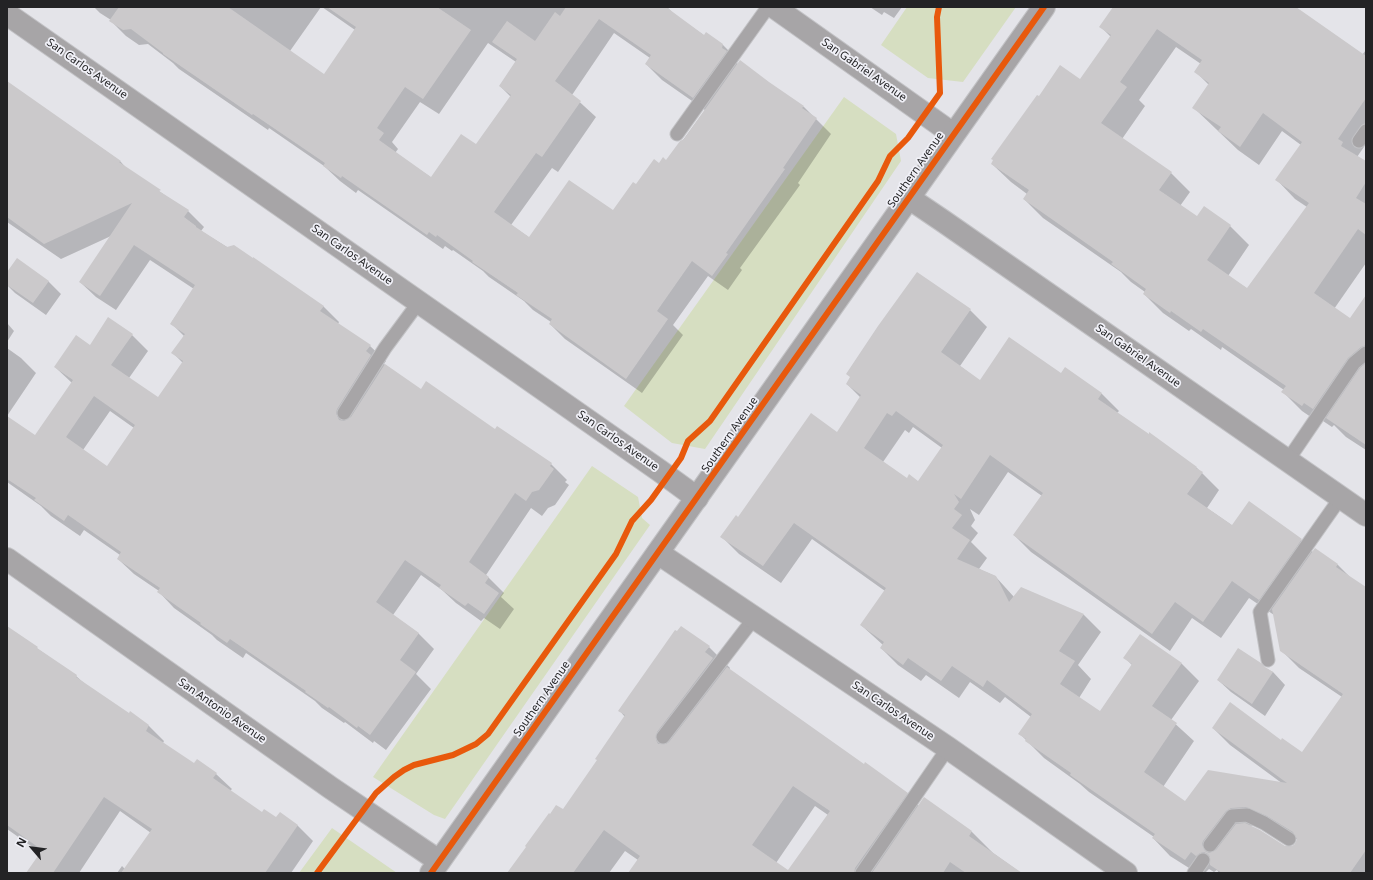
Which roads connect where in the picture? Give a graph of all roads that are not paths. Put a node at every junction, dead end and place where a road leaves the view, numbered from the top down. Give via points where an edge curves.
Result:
1 (768, 7) edge
2 (774, 7) edge
3 (1044, 7) edge
4 (7, 14) edge
5 (677, 134) dead end
6 (953, 134) junction
7 (909, 198) junction
8 (419, 302) junction
9 (1366, 353) edge
10 (344, 413) dead end
11 (1288, 460) junction
12 (1340, 497) junction
13 (697, 498) junction
14 (1366, 514) edge
15 (658, 553) junction
16 (7, 559) edge
17 (754, 617) junction
18 (1268, 660) dead end
19 (663, 737) dead end
20 (948, 748) junction
21 (1289, 839) dead end
22 (1210, 845) dead end
23 (1203, 860) dead end
24 (435, 867) edge
25 (862, 873) edge
26 (1126, 873) edge
27 (1194, 873) edge

1 - 5 lane
2 - 6 street, San Gabriel Avenue
3 - 6 street, Southern Avenue
4 - 8 street, San Carlos Avenue
6 - 7 street, Southern Avenue
7 - 11 street, San Gabriel Avenue
7 - 13 street, Southern Avenue
8 - 10 lane via 385,348
8 - 13 street, San Carlos Avenue
9 - 11 lane via 1354,363
11 - 12 street, San Gabriel Avenue
12 - 14 street, San Gabriel Avenue
12 - 18 lane via 1260,612
13 - 15 street, Southern Avenue
15 - 17 street, San Carlos Avenue
15 - 24 street, Southern Avenue
16 - 24 street, San Antonio Avenue via 331,788
17 - 19 lane
17 - 20 street, San Carlos Avenue
20 - 25 lane
20 - 26 street, San Carlos Avenue
21 - 22 lane via 1247,815 1232,816
23 - 27 lane

